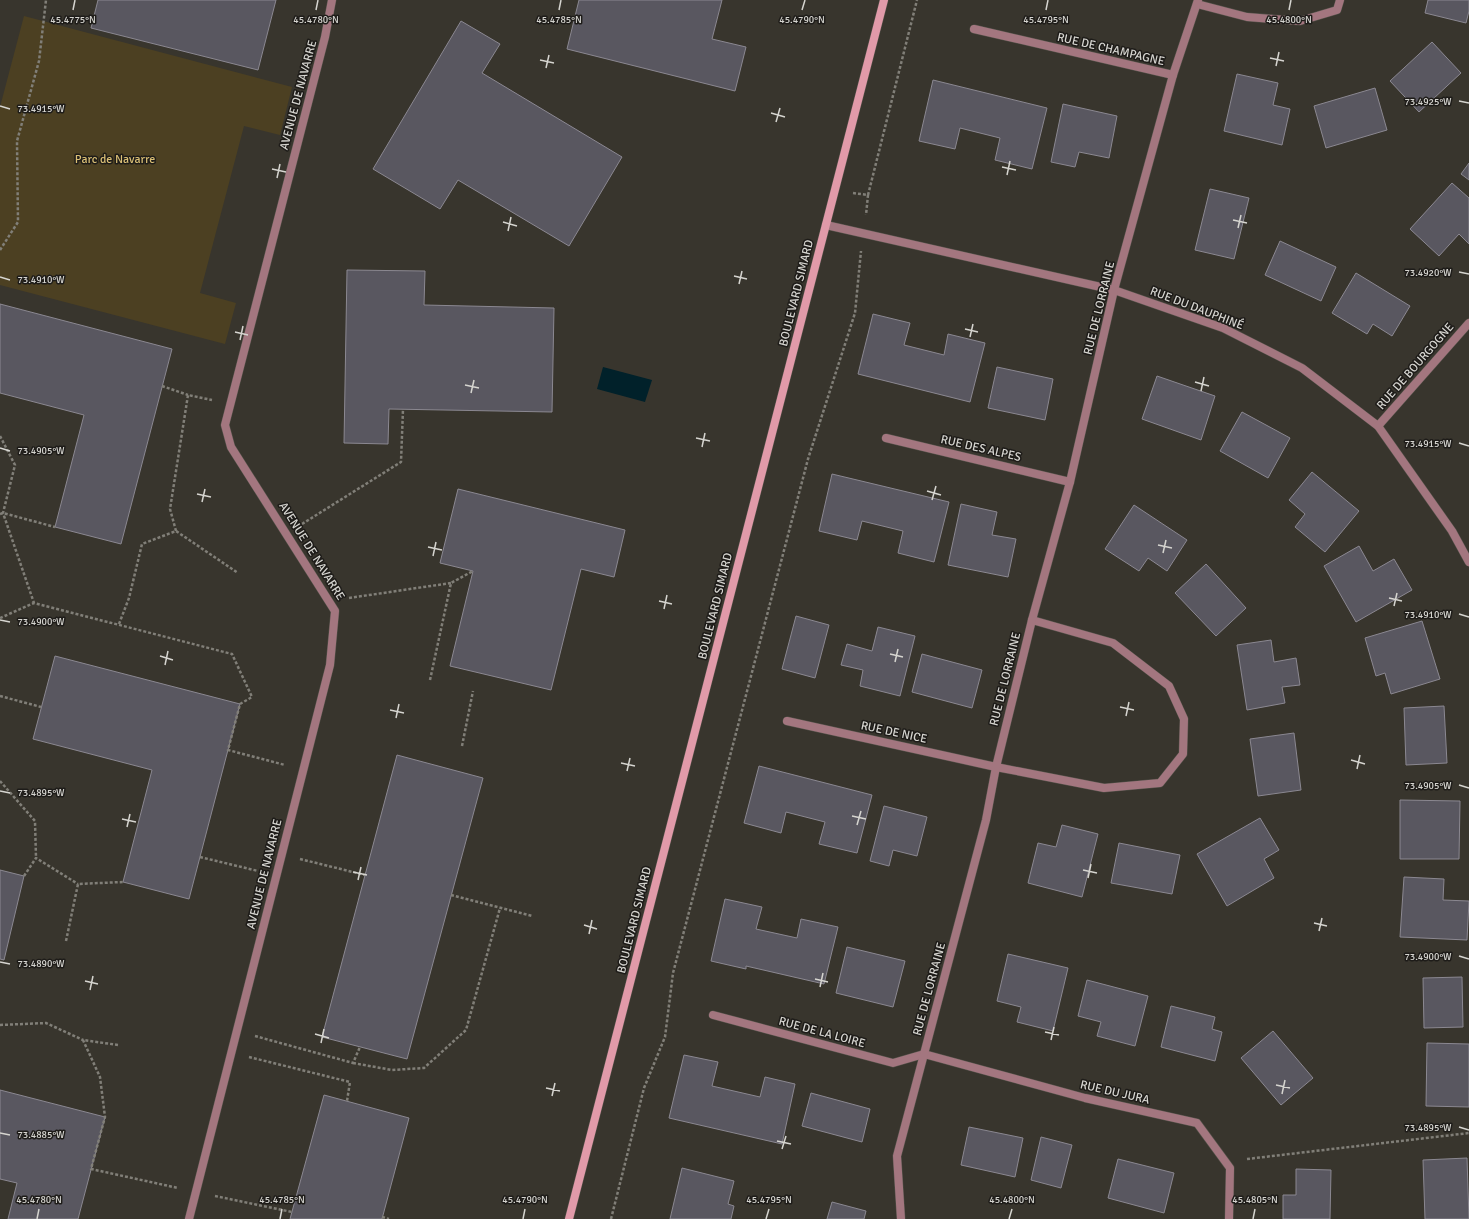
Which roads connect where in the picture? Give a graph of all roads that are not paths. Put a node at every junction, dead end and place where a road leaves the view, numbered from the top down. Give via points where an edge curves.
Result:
1 (332, 0) edge
2 (884, 0) edge
3 (1340, 0) edge
4 (1198, 2) edge
5 (974, 30) dead end
6 (1173, 75) junction
7 (826, 225) junction
8 (1114, 290) junction
9 (1469, 323) edge
10 (1378, 426) junction
11 (886, 438) dead end
12 (1070, 482) junction
13 (1469, 562) edge
14 (1032, 620) junction
15 (787, 720) dead end
16 (996, 767) junction
17 (713, 1016) dead end
18 (924, 1054) junction
19 (189, 1219) edge
20 (569, 1219) edge
21 (901, 1219) edge
22 (1229, 1219) edge

1 - 19 street, AVENUE DE NAVARRE via 324,44 225,425 231,447 335,611 330,664
2 - 7 main road, BOULEVARD SIMARD
3 - 4 street, RUE DE LORRAINE via 1337,10 1300,21 1247,17
4 - 6 street, RUE DE LORRAINE
5 - 6 street, RUE DE CHAMPAGNE
6 - 8 street, RUE DE LORRAINE
7 - 8 street, RUE DU DAUPHINÉ
7 - 20 main road, BOULEVARD SIMARD
8 - 10 street, RUE DU DAUPHINÉ via 1223,328 1302,368
8 - 12 street, RUE DE LORRAINE
9 - 10 street, RUE DE BOURGOGNE
10 - 13 street, RUE DU DAUPHINÉ via 1452,531
11 - 12 street, RUE DES ALPES
12 - 14 street, RUE DE LORRAINE
14 - 16 street, RUE DE LORRAINE
14 - 16 street, RUE DE LORRAINE via 1113,643 1169,686 1184,719 1184,754 1160,783 1104,788
15 - 16 street, RUE DE NICE
16 - 18 street, RUE DE LORRAINE via 986,820
17 - 18 street, RUE DE LA LOIRE via 893,1063
18 - 21 street, RUE DE LORRAINE via 897,1156
18 - 22 street, RUE DU JURA via 1085,1098 1197,1123 1230,1168

